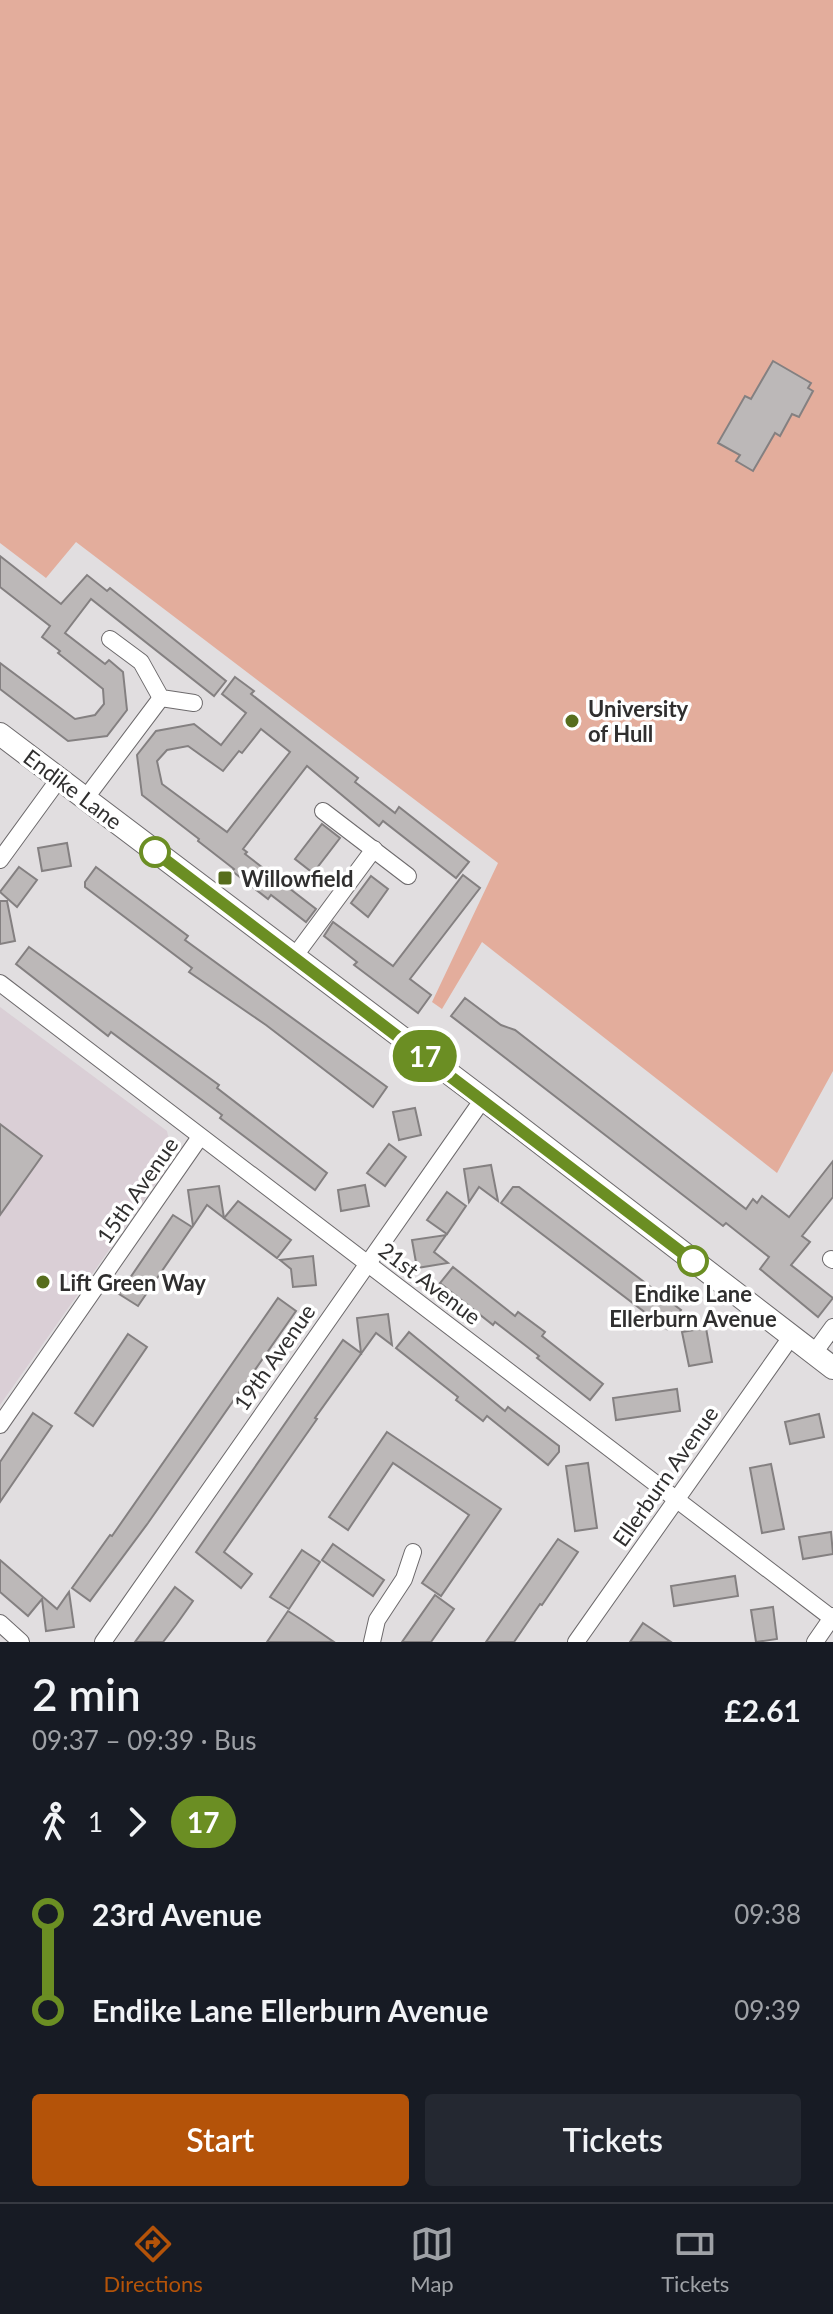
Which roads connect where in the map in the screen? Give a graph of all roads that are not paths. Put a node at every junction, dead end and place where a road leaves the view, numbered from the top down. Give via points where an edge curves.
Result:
1 (110, 639) dead end
2 (161, 698) junction
3 (194, 703) dead end
4 (0, 734) edge
5 (59, 779) junction
6 (85, 799) junction
7 (323, 811) dead end
8 (374, 849) junction
9 (0, 860) edge
10 (408, 876) dead end
11 (294, 957) junction
12 (0, 983) edge
13 (483, 1099) junction
14 (200, 1137) junction
15 (366, 1263) junction
16 (833, 1327) edge
17 (791, 1337) junction
18 (814, 1353) junction
19 (833, 1368) edge
20 (0, 1425) edge
21 (676, 1498) junction
22 (413, 1552) dead end
23 (832, 1617) edge
24 (0, 1623) edge
25 (21, 1642) edge
26 (103, 1642) edge
27 (372, 1642) edge
28 (576, 1642) edge
29 (815, 1642) edge

1 - 2 street via 141,662
2 - 3 street
2 - 6 street
4 - 5 street, Endike Lane
5 - 6 street, Endike Lane
5 - 9 street
6 - 11 street, Endike Lane
7 - 8 street
8 - 10 street
8 - 11 street
11 - 13 street, Endike Lane
12 - 14 street, 21st Avenue
13 - 15 street, 19th Avenue
13 - 17 street, Endike Lane
14 - 15 street, 21st Avenue
14 - 20 street, 15th Avenue
15 - 21 street, 21st Avenue
15 - 26 street, 19th Avenue
16 - 18 street
17 - 18 street, Endike Lane
17 - 21 street, Ellerburn Avenue
18 - 19 street, Endike Lane
21 - 23 street, 21st Avenue
21 - 28 street, Ellerburn Avenue
22 - 27 street via 404,1579 377,1620
23 - 29 street
24 - 25 street

